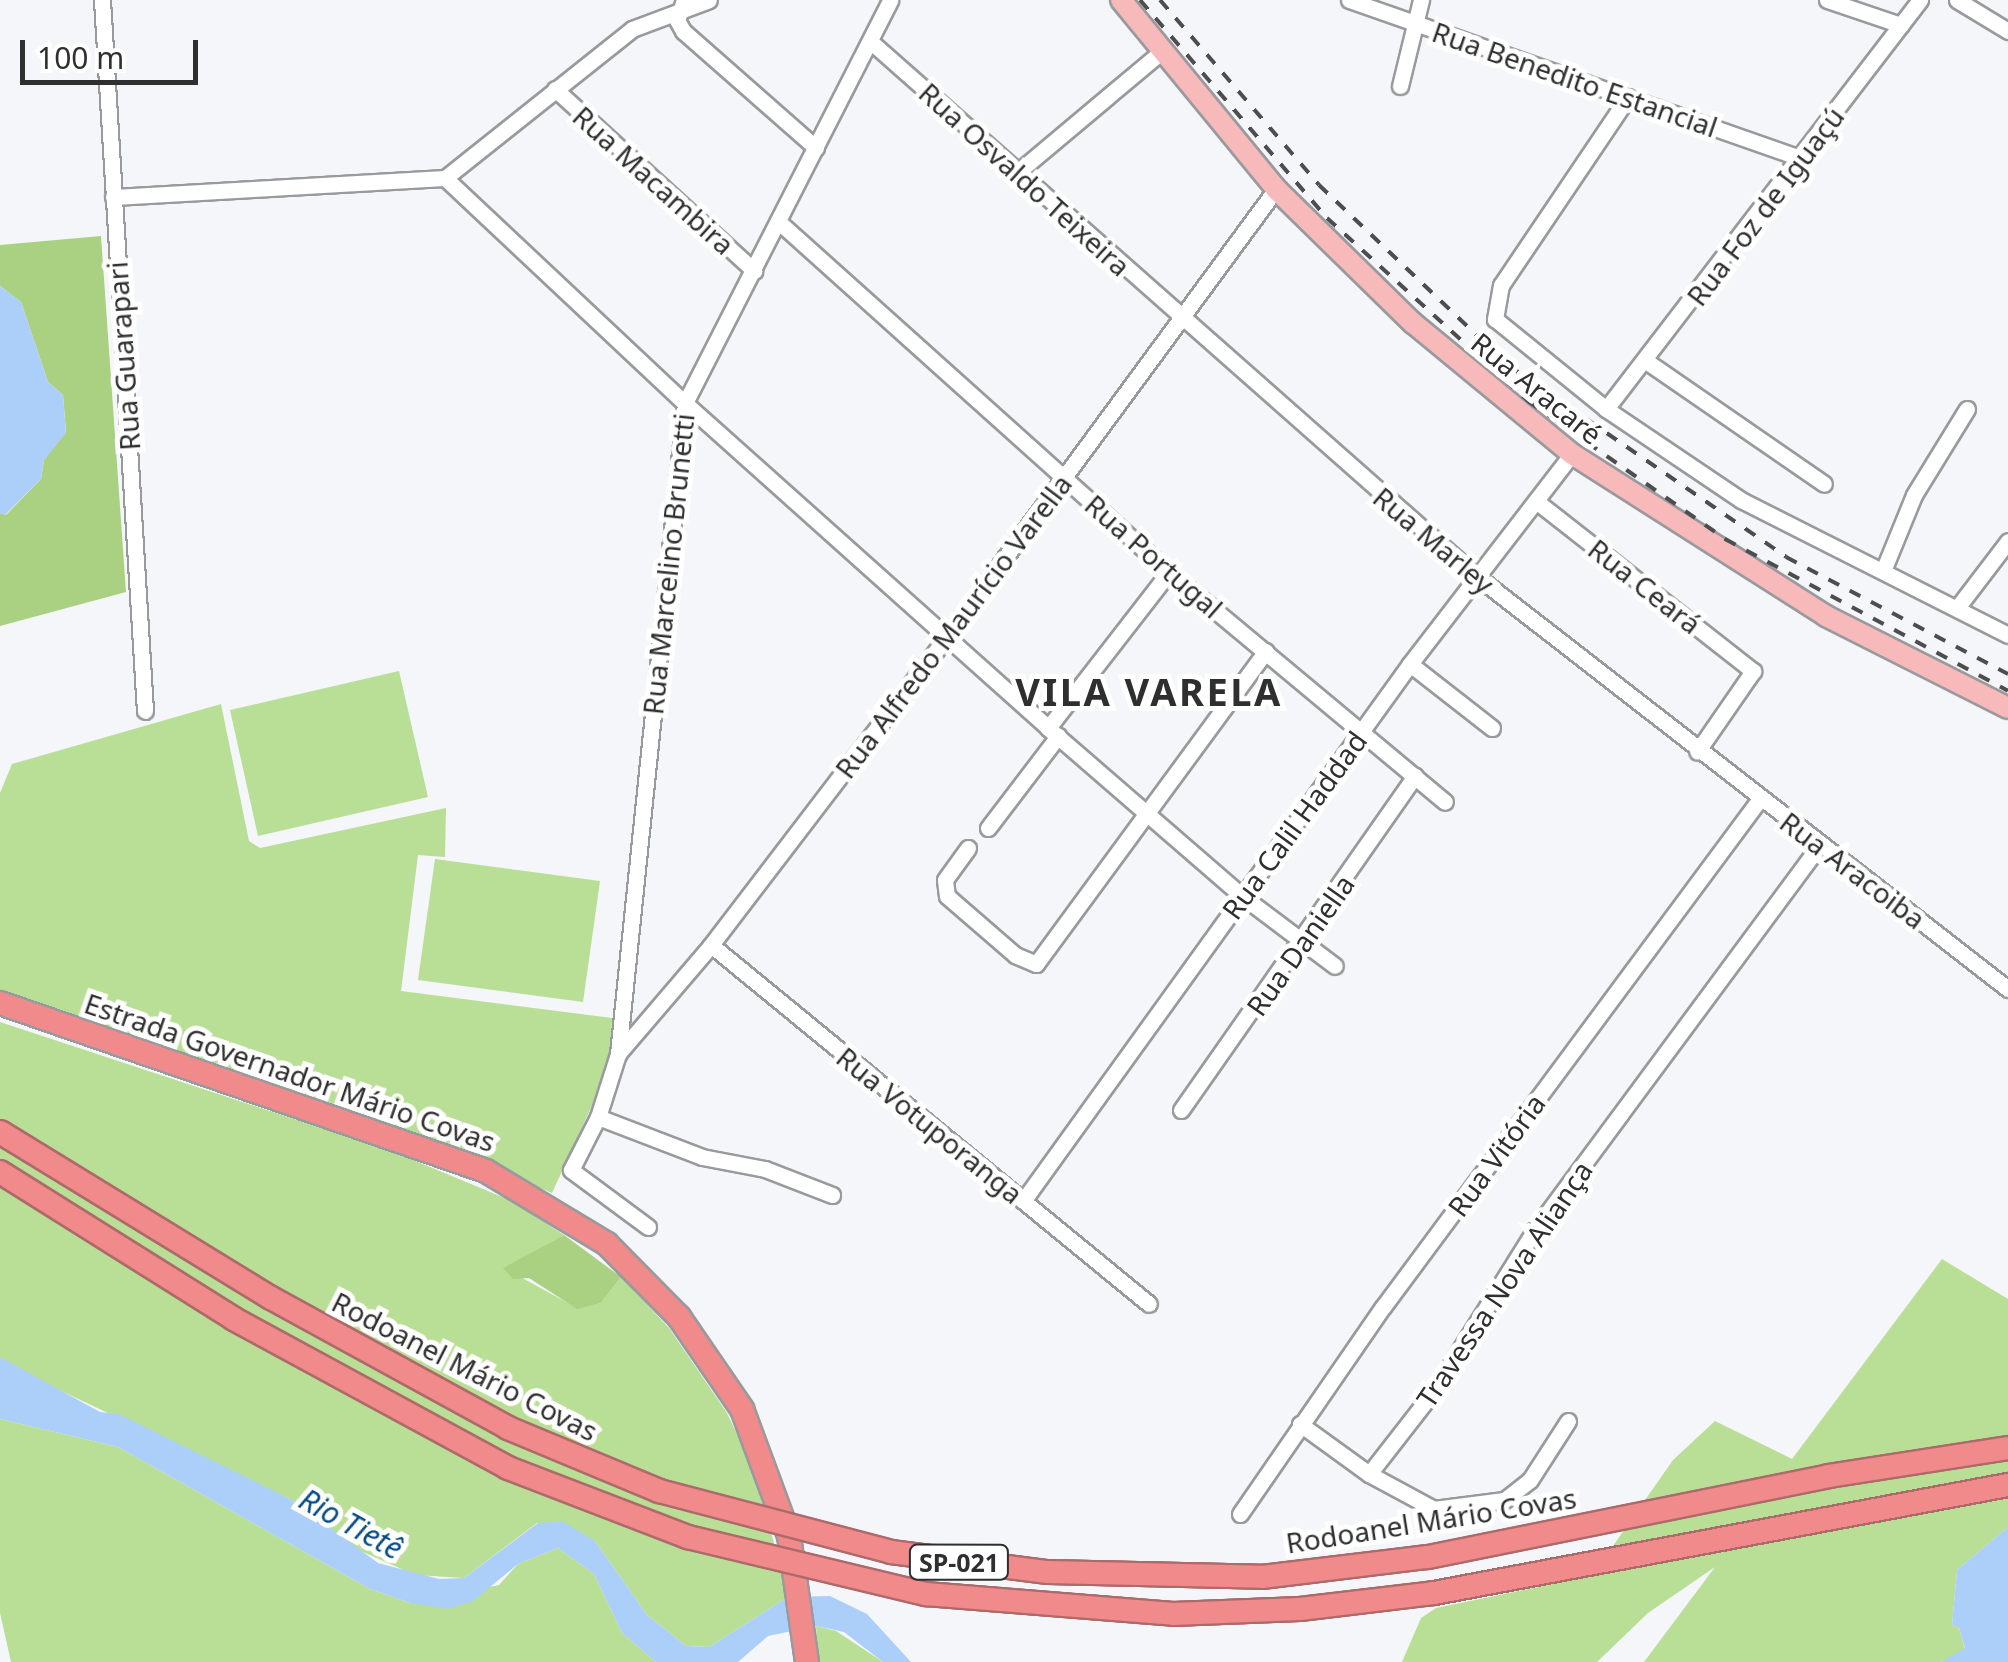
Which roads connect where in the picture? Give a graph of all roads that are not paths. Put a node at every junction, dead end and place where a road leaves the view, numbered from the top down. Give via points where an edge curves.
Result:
1 (102, 0) edge
2 (709, 0) edge
3 (890, 0) edge
4 (1121, 0) edge
5 (1348, 0) edge
6 (1421, 0) edge
7 (1827, 0) edge
8 (1920, 0) edge
9 (1957, 0) edge
10 (682, 4) edge
11 (1416, 22) junction
12 (1901, 26) junction
13 (2008, 31) edge
14 (870, 42) junction
15 (1163, 50) junction
16 (1400, 86) dead end
17 (554, 89) junction
18 (1628, 97) junction
19 (816, 148) junction
20 (1801, 158) junction
21 (1019, 171) junction
22 (444, 178) junction
23 (1276, 189) junction
24 (113, 197) junction
25 (780, 223) junction
26 (754, 271) junction
27 (1179, 318) junction
28 (1646, 361) junction
29 (684, 403) junction
30 (1606, 409) junction
31 (1967, 409) dead end
32 (1572, 454) junction
33 (1066, 478) junction
34 (1824, 484) dead end
35 (1536, 501) junction
36 (2008, 541) edge
37 (1883, 571) junction
38 (1169, 572) junction
39 (1475, 575) junction
40 (1958, 608) junction
41 (948, 635) junction
42 (2008, 635) edge
43 (1266, 651) junction
44 (1410, 664) junction
45 (2008, 708) edge
46 (146, 712) dead end
47 (1492, 728) dead end
48 (1053, 732) junction
49 (1361, 732) junction
50 (1696, 752) junction
51 (1414, 776) junction
52 (1758, 800) junction
53 (1445, 802) dead end
54 (1146, 814) junction
55 (988, 828) dead end
56 (1818, 846) junction
57 (968, 848) dead end
58 (1242, 896) junction
59 (1304, 943) junction
60 (711, 945) junction
61 (1335, 966) dead end
62 (2008, 989) edge
63 (0, 1003) edge
64 (618, 1054) junction
65 (1181, 1110) dead end
66 (598, 1117) junction
67 (0, 1132) edge
68 (0, 1172) edge
69 (832, 1195) dead end
70 (1023, 1201) junction
71 (648, 1226) dead end
72 (1149, 1304) dead end
73 (1568, 1421) dead end
74 (1300, 1424) junction
75 (2008, 1448) edge
76 (1369, 1474) junction
77 (2008, 1484) edge
78 (1240, 1514) dead end
79 (807, 1662) edge

1 - 24 street, Rua Guarapari
2 - 10 street
3 - 14 street, Rua Marcelino Brunetti
4 - 15 main road, Rua Aracaré
5 - 11 street, Rua Benedito Estancial
6 - 11 street
7 - 12 street
8 - 12 street, Rua Foz de Iguaçú
9 - 13 street
10 - 17 street via 632,29
10 - 19 street via 683,31
11 - 16 street
11 - 18 street, Rua Benedito Estancial
12 - 20 street, Rua Foz de Iguaçú
14 - 19 street, Rua Marcelino Brunetti
14 - 21 street, Rua Osvaldo Teixeira
15 - 21 street
15 - 23 main road, Rua Aracaré
17 - 22 street
17 - 26 street, Rua Macambira
18 - 20 street, Rua Benedito Estancial
18 - 30 street via 1501,285 1495,320
19 - 25 street, Rua Marcelino Brunetti
20 - 28 street, Rua Foz de Iguaçú
21 - 27 street, Rua Osvaldo Teixeira
22 - 24 street
22 - 29 street
23 - 27 street, Rua Alfredo Maurício Varella
23 - 32 main road, Rua Aracaré via 1413,323
24 - 46 street, Rua Guarapari
25 - 26 street, Rua Marcelino Brunetti
25 - 33 street, Rua Portugal
26 - 29 street, Rua Marcelino Brunetti
27 - 33 street, Rua Alfredo Maurício Varella
27 - 39 street, Rua Marley
28 - 30 street, Rua Foz de Iguaçú
28 - 34 street
29 - 41 street
29 - 64 street, Rua Marcelino Brunetti
30 - 37 street via 1741,500
31 - 37 street via 1914,495
32 - 35 street, Rua Calil Haddad
32 - 45 main road, Rua Aracaré via 1826,616
33 - 38 street, Rua Portugal
33 - 41 street, Rua Alfredo Maurício Varella
35 - 39 street, Rua Calil Haddad
35 - 50 street, Rua Ceará via 1753,671
36 - 40 street
37 - 40 street
38 - 43 street, Rua Portugal
38 - 48 street
39 - 44 street, Rua Calil Haddad
39 - 50 street, Rua Marley
40 - 42 street
41 - 48 street
41 - 60 street, Rua Alfredo Maurício Varella
43 - 49 street, Rua Portugal
43 - 54 street
44 - 47 street
44 - 49 street, Rua Calil Haddad
48 - 54 street
48 - 55 street
49 - 51 street, Rua Portugal
49 - 58 street, Rua Calil Haddad
50 - 52 street, Rua Aracoiba
51 - 53 street, Rua Portugal
51 - 59 street, Rua Daniella
52 - 56 street, Rua Aracoiba
52 - 74 street, Rua Vitória
54 - 57 street via 1036,964 1024,962 950,899 946,880
54 - 58 street
56 - 62 street, Rua Aracoiba
56 - 76 street, Travessa Nova Aliança via 1534,1231 1436,1388
58 - 59 street
58 - 70 street, Rua Calil Haddad
59 - 61 street
59 - 65 street, Rua Daniella
60 - 64 street, Rua Alfredo Maurício Varella
60 - 70 street, Rua Votuporanga
63 - 79 highway, Estrada Governador Mário Covas via 429,1149 513,1184 583,1226 656,1290 730,1386 762,1451 789,1536
64 - 66 street, Rua Marcelino Brunetti
66 - 69 street via 702,1157 765,1169
66 - 71 street, Rua Marcelino Brunetti via 572,1166 575,1178
67 - 75 highway, Rodoanel Mário Covas / SP-021, bridge via 270,1298 526,1436 660,1492 908,1554 1048,1572 1262,1577 1428,1556 1829,1476
68 - 77 highway, SP-021, bridge via 234,1319 508,1468 688,1537 926,1594 1173,1614 1300,1609 1434,1592
70 - 72 street, Rua Votuporanga
73 - 76 street via 1530,1480 1504,1500 1434,1509
74 - 76 street
74 - 78 street, Rua Vitória

